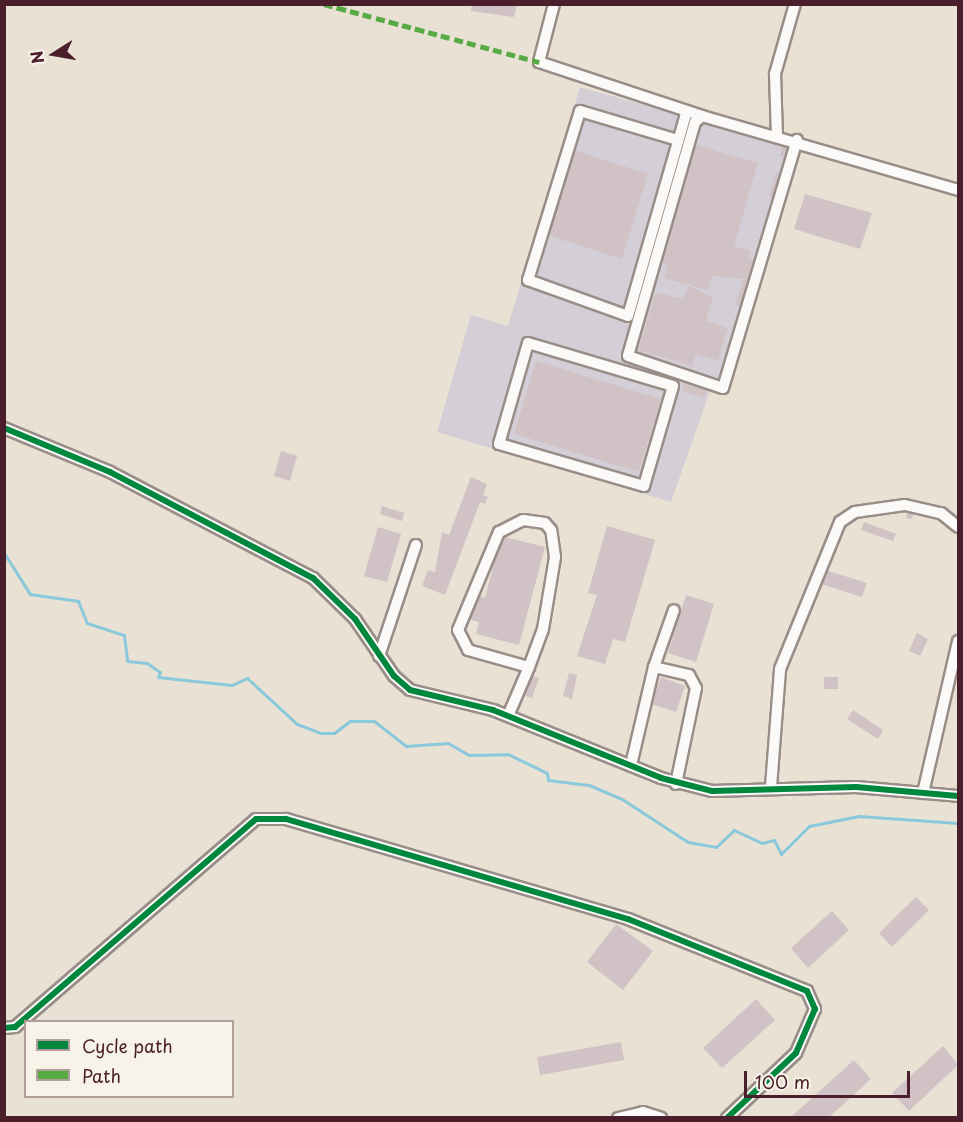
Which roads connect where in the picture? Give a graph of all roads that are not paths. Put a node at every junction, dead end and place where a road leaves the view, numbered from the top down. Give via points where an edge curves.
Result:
1 (554, 4) edge
2 (795, 4) edge
3 (694, 113) junction
4 (777, 137) junction
5 (678, 140) junction
6 (797, 140) junction
7 (958, 190) edge
8 (621, 370) junction
9 (4, 428) edge
10 (958, 527) edge
11 (416, 545) dead end
12 (674, 610) dead end
13 (958, 641) edge
14 (379, 656) junction
15 (529, 667) junction
16 (654, 667) junction
17 (508, 716) junction
18 (631, 765) junction
19 (676, 784) junction
20 (771, 787) junction
21 (923, 793) junction
22 (958, 796) edge
23 (4, 1028) edge
24 (618, 1118) edge
25 (662, 1118) edge
26 (727, 1118) edge

1 - 3 street via 539,62
2 - 4 street via 775,74
3 - 4 street
3 - 5 street
3 - 6 street via 628,356 723,388
3 - 8 street
4 - 6 street
5 - 5 street via 628,316 528,280 580,111
6 - 7 street
8 - 8 street via 528,343 499,444 644,486 674,386
9 - 14 street via 110,472 313,578 355,619
10 - 20 street via 941,513 905,505 855,512 840,522 780,669
11 - 14 street
12 - 16 street
13 - 21 street
14 - 17 street via 410,690
15 - 15 street via 468,650 458,630 499,532 523,520 545,523 555,557 543,629
15 - 17 street
16 - 18 street
16 - 19 street via 690,675 696,688
17 - 18 street
18 - 19 street
19 - 20 street via 712,791
20 - 21 street
21 - 22 street
23 - 26 street via 15,1027 256,819 286,819 628,919 807,991 815,1009 796,1053
24 - 25 street via 643,1112

